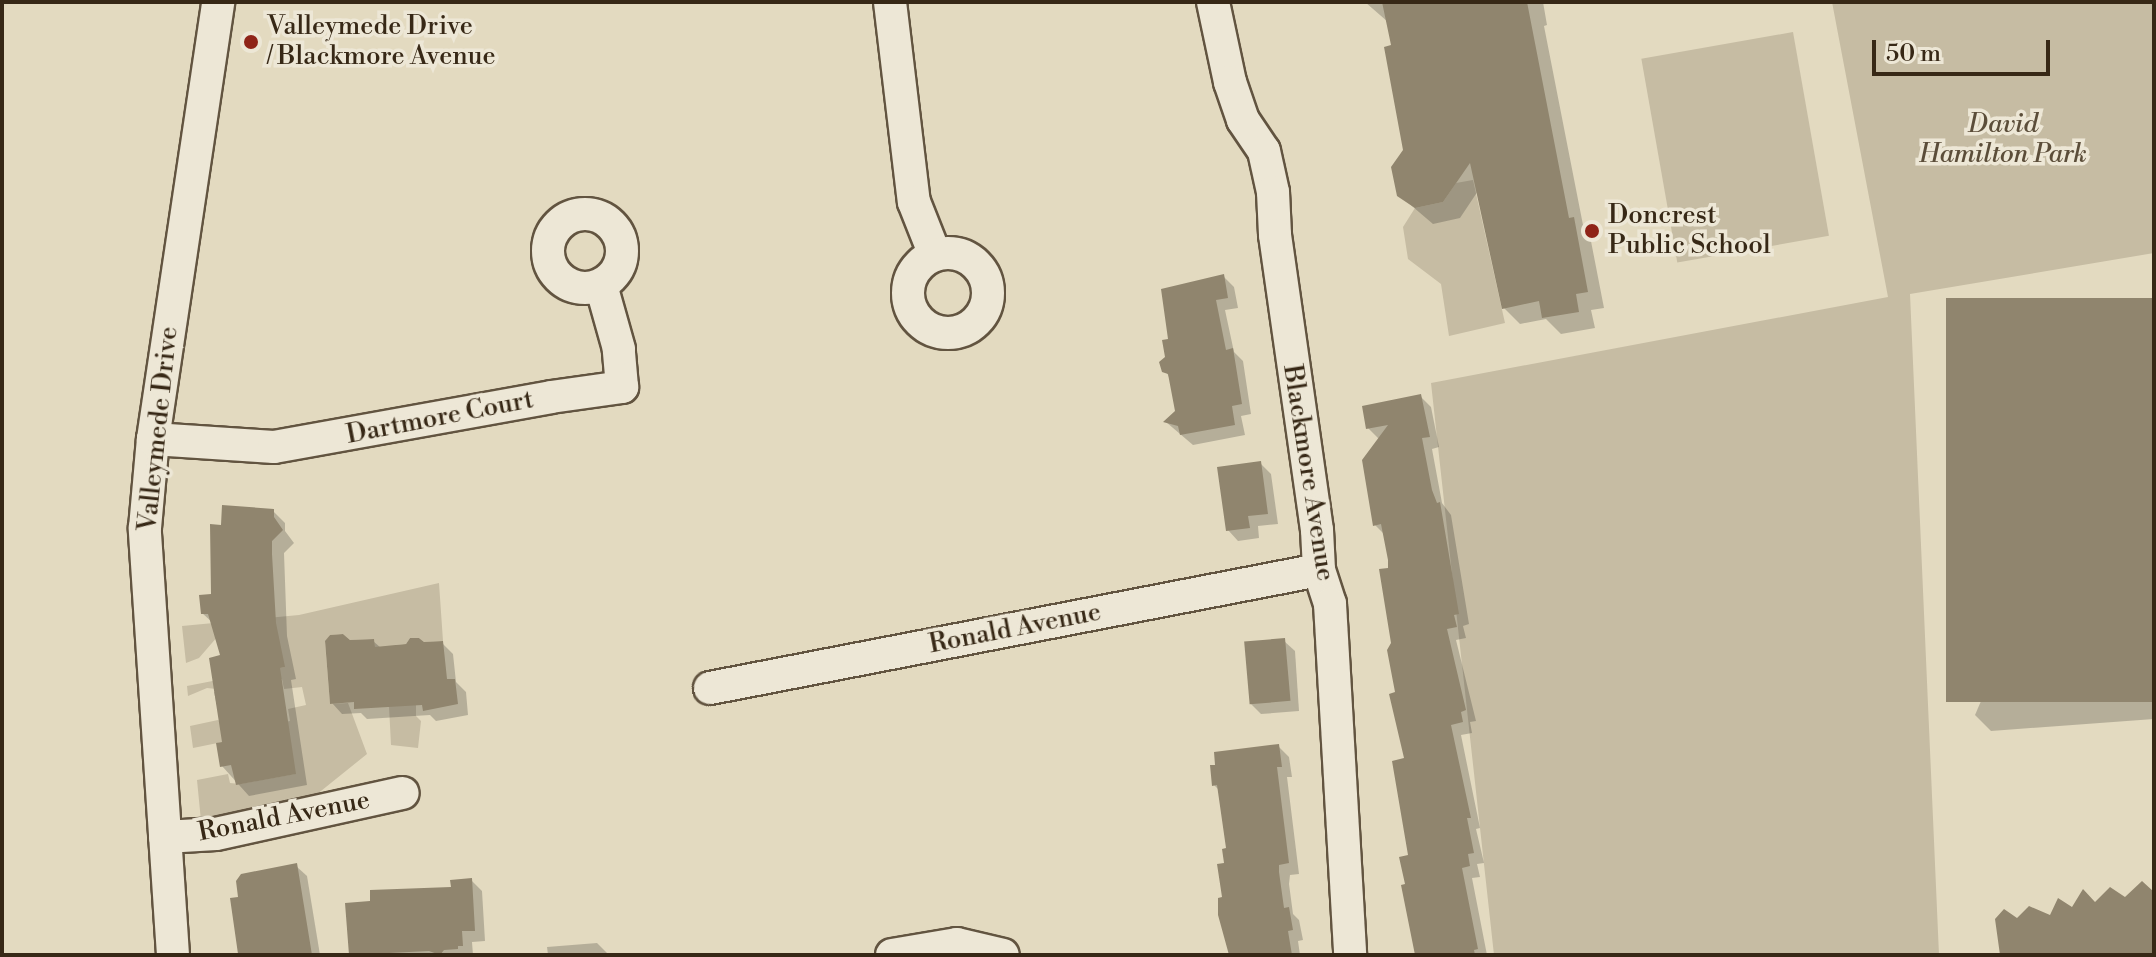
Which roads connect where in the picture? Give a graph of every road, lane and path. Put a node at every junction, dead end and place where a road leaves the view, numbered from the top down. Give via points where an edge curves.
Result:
1 (218, 2) edge
2 (890, 2) edge
3 (1213, 2) edge
4 (935, 255) dead end
5 (601, 285) dead end
6 (153, 439) junction
7 (1319, 570) junction
8 (710, 688) dead end
9 (403, 793) dead end
10 (165, 837) junction
11 (173, 955) edge
12 (892, 955) edge
13 (1003, 955) edge
14 (1350, 955) edge

1 - 6 street, Valleymede Drive
2 - 4 street via 914,202
3 - 7 street, Blackmore Avenue via 1230,82 1243,120 1264,151 1273,192
5 - 6 street, Dartmore Court via 619,349 622,387 274,447
6 - 10 street, Valleymede Drive via 145,528
7 - 8 street, Ronald Avenue
7 - 14 street, Blackmore Avenue via 1330,604
9 - 10 street, Ronald Avenue via 216,834
10 - 11 street, Valleymede Drive
12 - 13 street via 957,944

